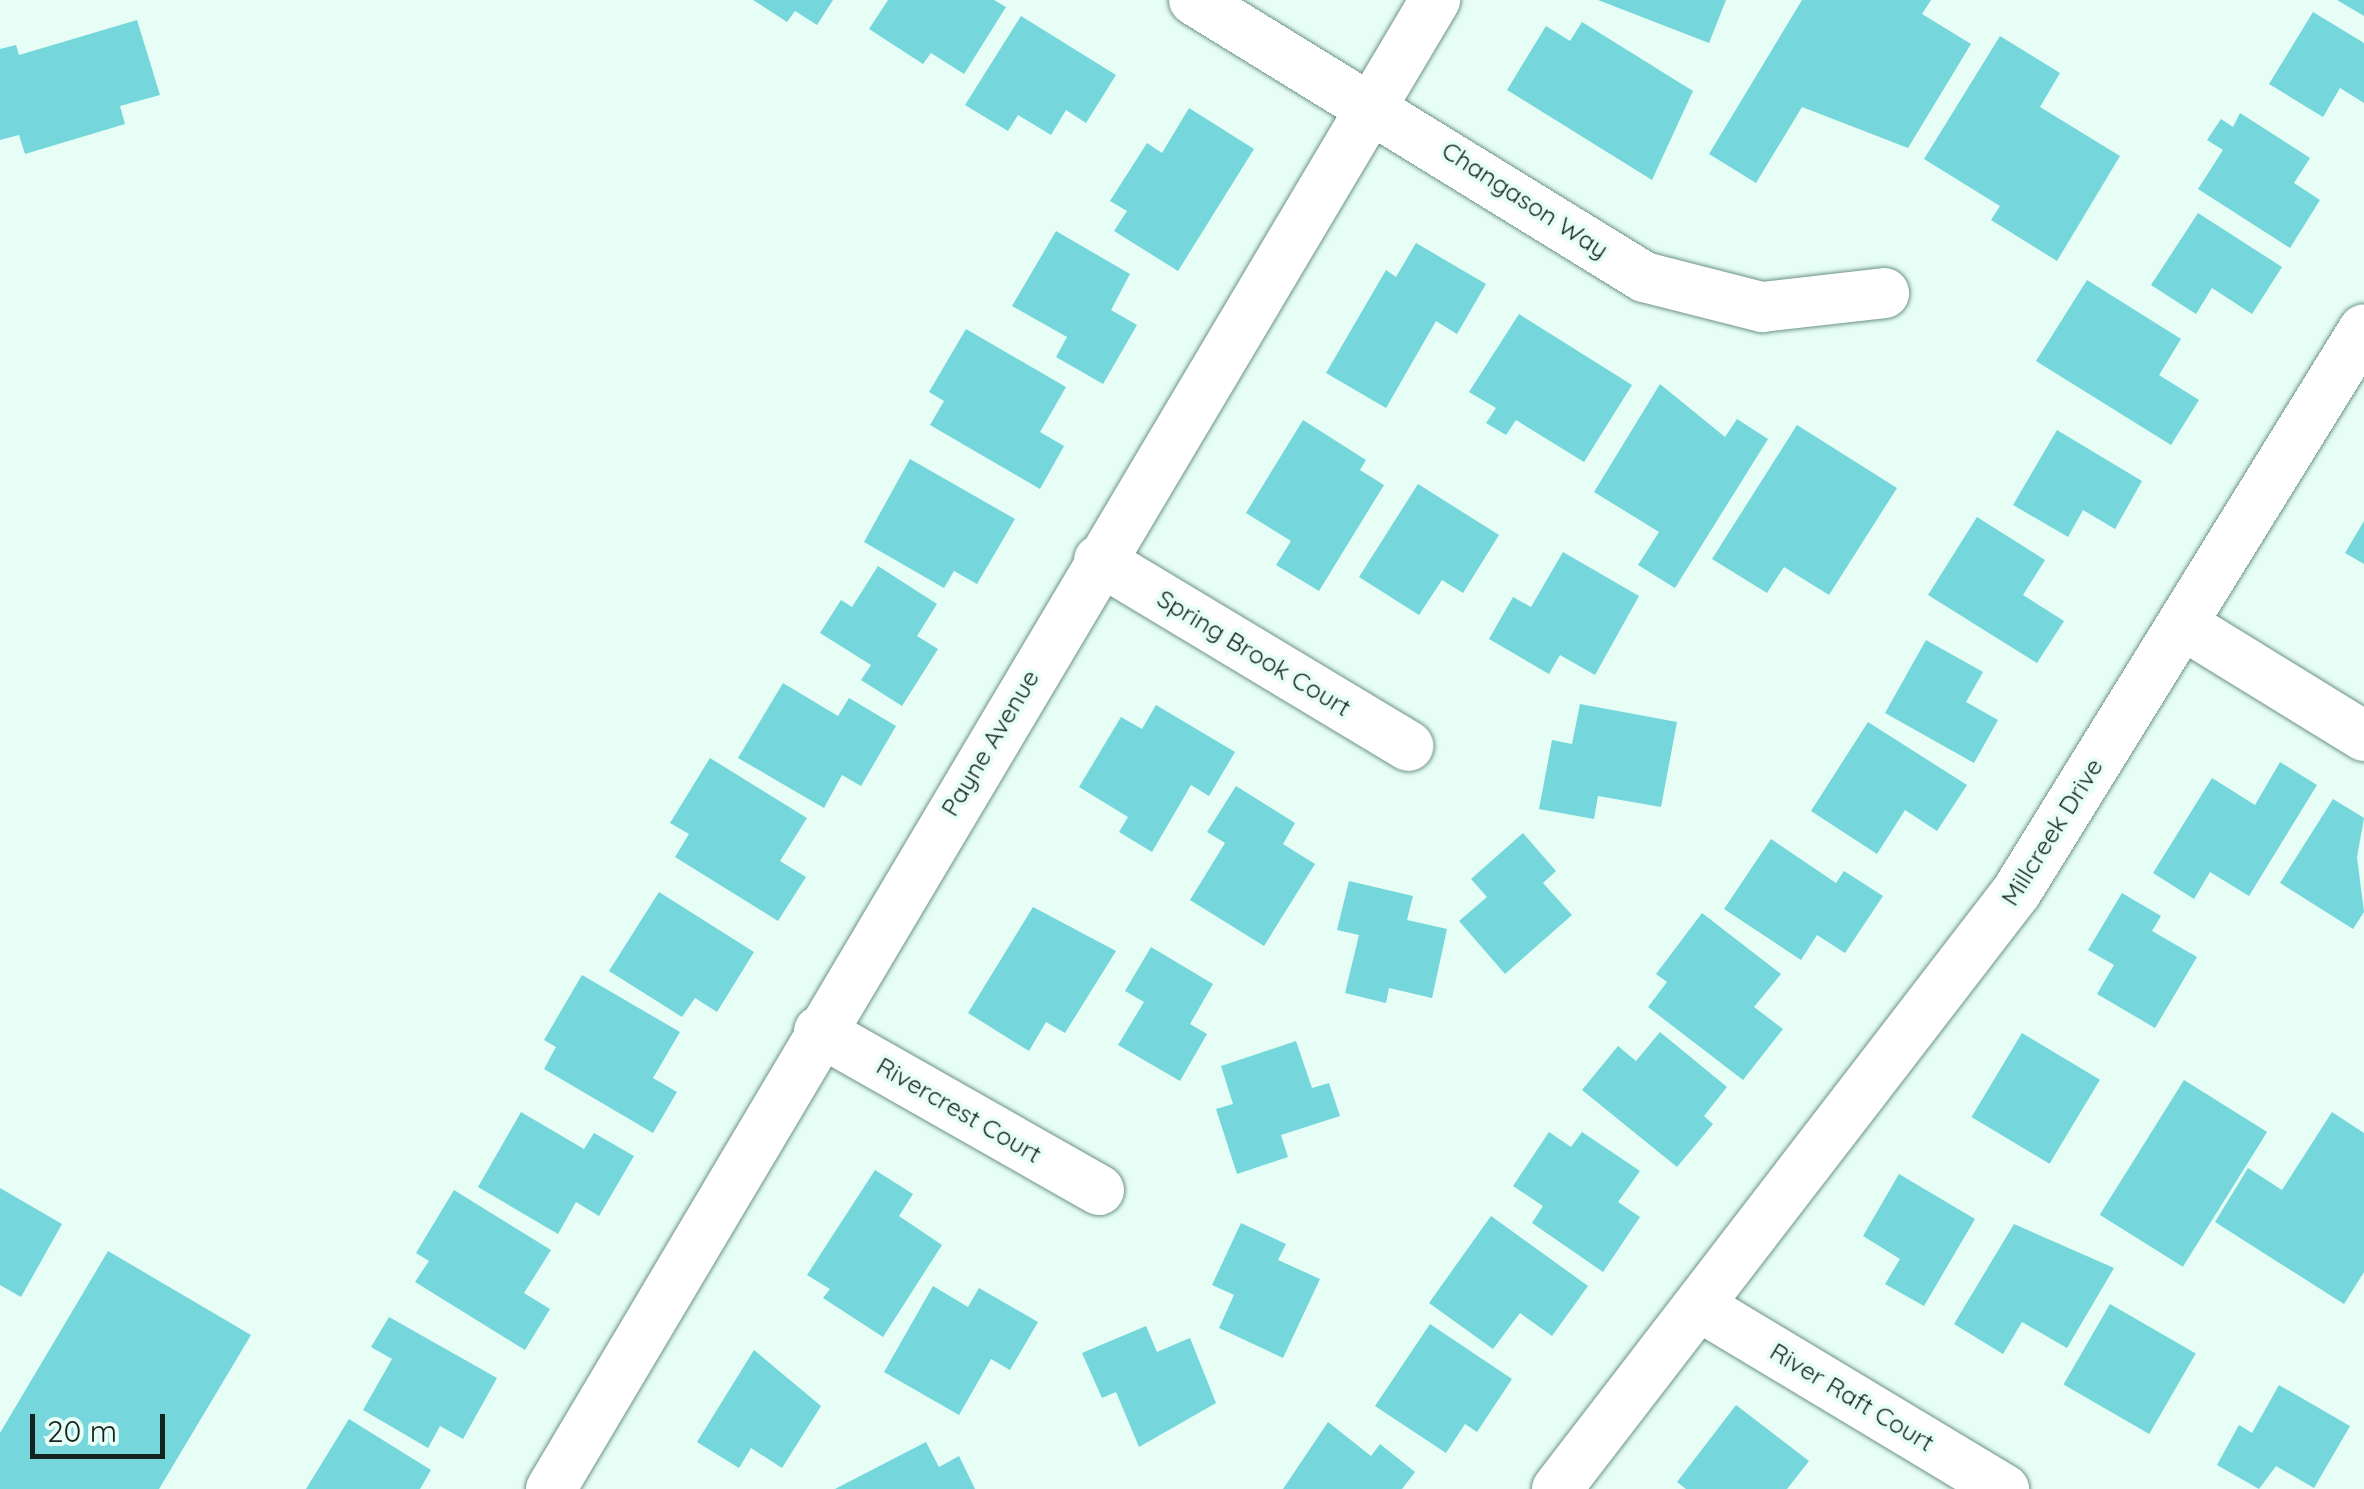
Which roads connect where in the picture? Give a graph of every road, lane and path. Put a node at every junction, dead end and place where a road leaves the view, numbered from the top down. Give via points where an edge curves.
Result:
1 (1194, 0) edge
2 (1436, 0) edge
3 (1376, 104) junction
4 (1884, 293) dead end
5 (2364, 329) edge
6 (1099, 560) junction
7 (2182, 624) junction
8 (2364, 736) edge
9 (1408, 746) dead end
10 (819, 1031) junction
11 (1099, 1190) dead end
12 (1699, 1306) junction
13 (551, 1489) edge
14 (1557, 1489) edge
15 (2004, 1489) edge

1 - 3 street, Changason Way
2 - 3 street, Payne Avenue
3 - 4 street, Changason Way via 1644,277 1762,307
3 - 6 street, Payne Avenue
5 - 7 street, Millcreek Drive
6 - 9 street, Spring Brook Court
6 - 10 street, Payne Avenue
7 - 8 street
7 - 12 street, Millcreek Drive via 2016,891
10 - 11 street, Rivercrest Court
10 - 13 street, Payne Avenue
12 - 14 street, Millcreek Drive
12 - 15 street, River Raft Court

